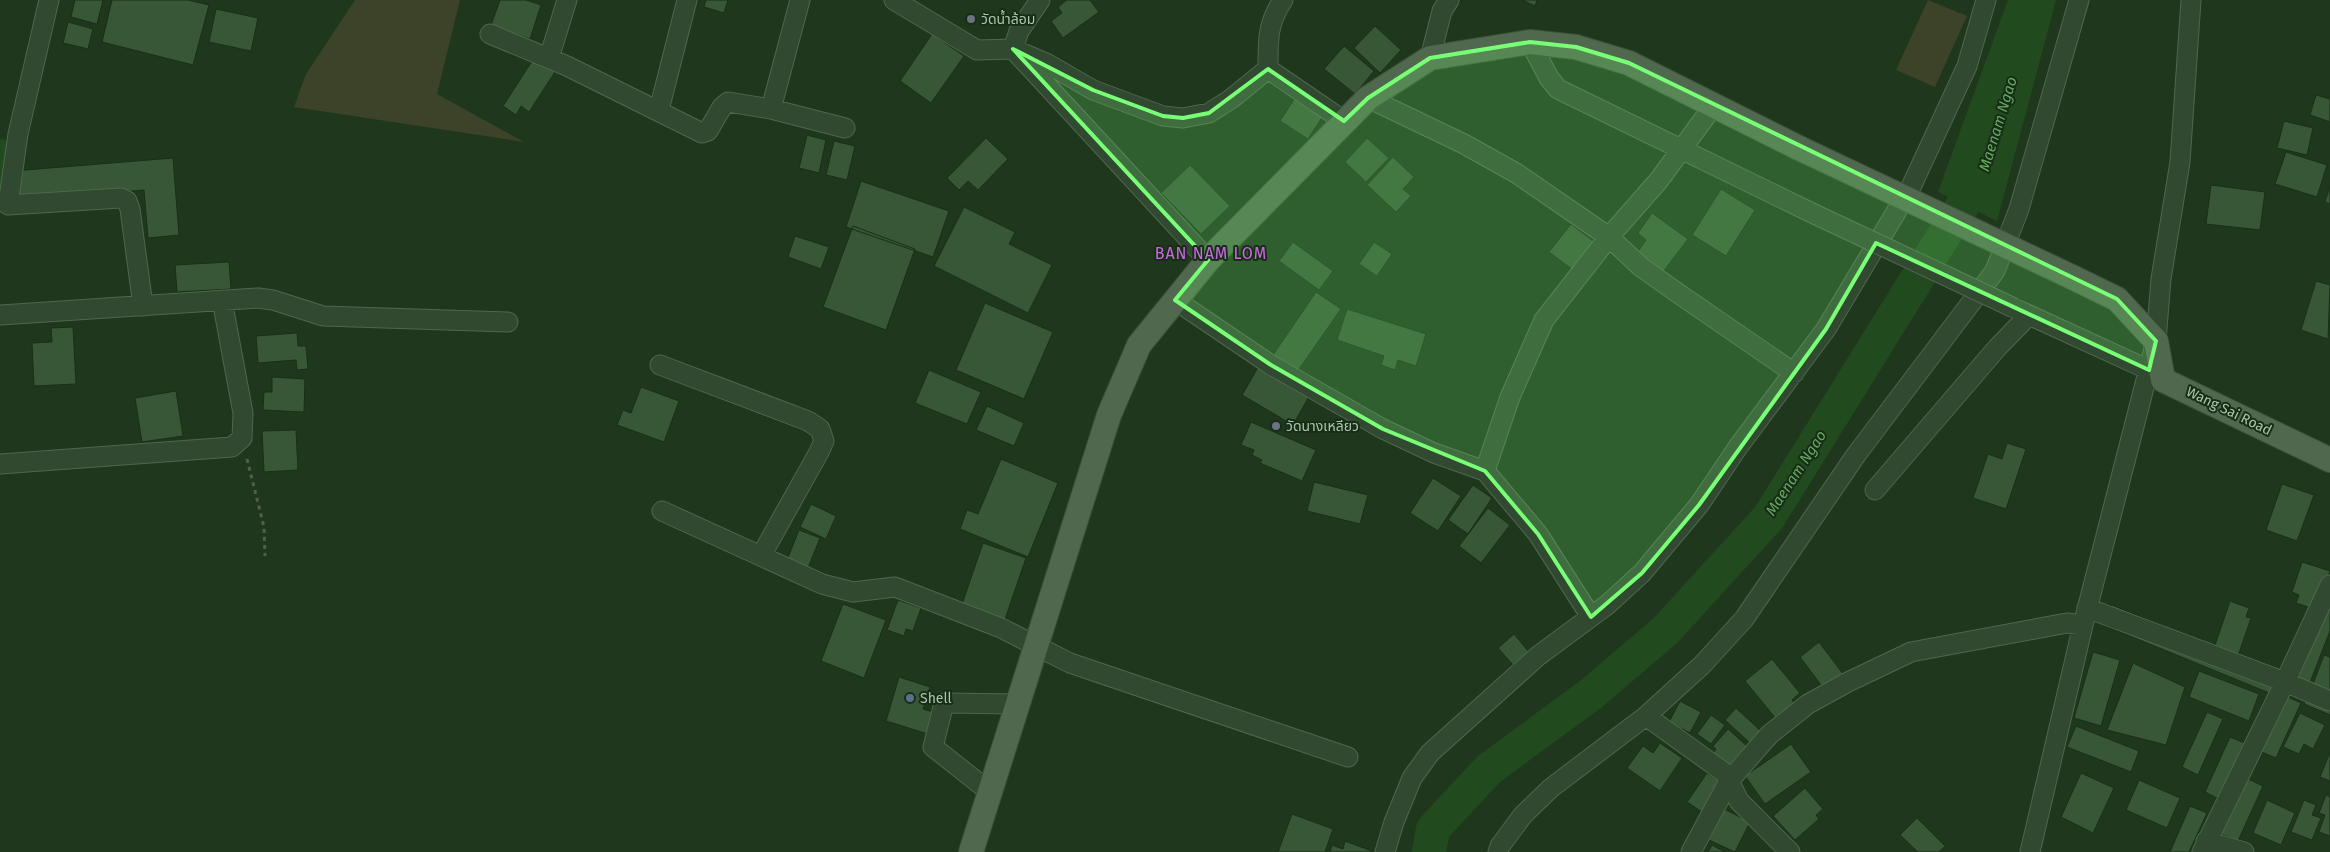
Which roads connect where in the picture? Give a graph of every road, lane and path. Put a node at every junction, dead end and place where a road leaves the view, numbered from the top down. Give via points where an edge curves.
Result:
1 (49, 0) edge
2 (567, 0) edge
3 (687, 0) edge
4 (800, 0) edge
5 (894, 0) edge
6 (1040, 0) edge
7 (1283, 0) edge
8 (1448, 0) edge
9 (1986, 0) edge
10 (2079, 0) edge
11 (2191, 0) edge
12 (490, 34) dead end
13 (1530, 42) junction
14 (1013, 49) junction
15 (548, 58) junction
16 (1430, 58) junction
17 (1268, 69) junction
18 (1368, 98) junction
19 (1714, 106) junction
20 (659, 110) junction
21 (771, 110) junction
22 (1344, 121) junction
23 (845, 128) dead end
24 (1683, 149) junction
25 (1609, 236) junction
26 (1208, 260) junction
27 (222, 300) junction
28 (1175, 300) junction
29 (143, 306) junction
30 (2022, 312) junction
31 (0, 315) edge
32 (508, 322) dead end
33 (2156, 341) junction
34 (660, 365) dead end
35 (2149, 370) junction
36 (1794, 373) junction
37 (242, 438) junction
38 (2330, 460) edge
39 (0, 464) edge
40 (1486, 471) junction
41 (1875, 490) dead end
42 (662, 512) dead end
43 (265, 556) dead end
44 (760, 556) junction
45 (2330, 585) edge
46 (1592, 616) junction
47 (2085, 616) junction
48 (1038, 646) junction
49 (2286, 682) junction
50 (2330, 701) edge
51 (1017, 704) junction
52 (1646, 716) junction
53 (1348, 757) dead end
54 (1729, 781) junction
55 (990, 792) junction
56 (2204, 846) edge
57 (972, 852) edge
58 (1385, 852) edge
59 (1498, 852) edge
60 (1691, 852) edge
61 (1790, 852) edge
62 (2030, 852) edge
63 (2244, 852) edge

1 - 29 street via 18,134 8,205 121,198 127,201
2 - 15 street
3 - 20 street
4 - 21 street
5 - 14 street via 977,50
6 - 14 street via 1019,31
7 - 17 street via 1272,16
8 - 16 street
9 - 36 street via 1967,66 1911,187 1826,329
10 - 52 street via 2019,209 1995,271 1856,455 1744,619 1702,665
11 - 33 street via 2180,162 2161,279
12 - 15 street
13 - 16 main road
13 - 19 main road via 1576,47 1629,63
13 - 24 street via 1558,89
14 - 17 street via 1048,64 1093,90 1163,116 1183,118 1209,113
14 - 26 street
15 - 20 street
16 - 18 main road
17 - 22 street
18 - 22 main road
18 - 25 street via 1516,173
19 - 24 street
19 - 33 main road, bridge via 2118,299
20 - 21 street via 705,133 728,102
21 - 23 street
22 - 26 main road
24 - 25 street
24 - 30 street, bridge
25 - 36 street via 1641,267
25 - 40 street via 1544,320 1510,396
26 - 28 main road
27 - 29 street
27 - 32 street via 273,300 323,316
27 - 37 street via 243,413
28 - 40 street via 1271,365 1383,430 1434,453
28 - 48 main road via 1139,345 1109,416
29 - 31 street
30 - 35 street
30 - 41 street via 1997,348
33 - 35 street
33 - 38 main road, Wang Sai Road via 2163,380
34 - 44 street via 808,421 820,429 824,440 819,452
35 - 47 street
36 - 46 street via 1699,505 1642,573
37 - 39 street via 232,446
37 - 43 path via 264,527
40 - 46 street via 1538,534
42 - 44 street
44 - 48 street via 822,584 853,592 895,587 1001,628
45 - 49 street
46 - 58 street via 1538,656 1430,753 1412,778
47 - 49 street
47 - 54 street via 2067,623 1911,652 1808,704 1770,735
47 - 62 street
48 - 51 main road
48 - 53 street via 1070,663
49 - 50 street
49 - 56 street
51 - 55 main road
51 - 55 street via 944,702 933,747
52 - 54 street via 1725,773
52 - 59 street via 1552,788 1523,815
54 - 60 street
54 - 61 street via 1739,801
55 - 57 main road
56 - 63 street

